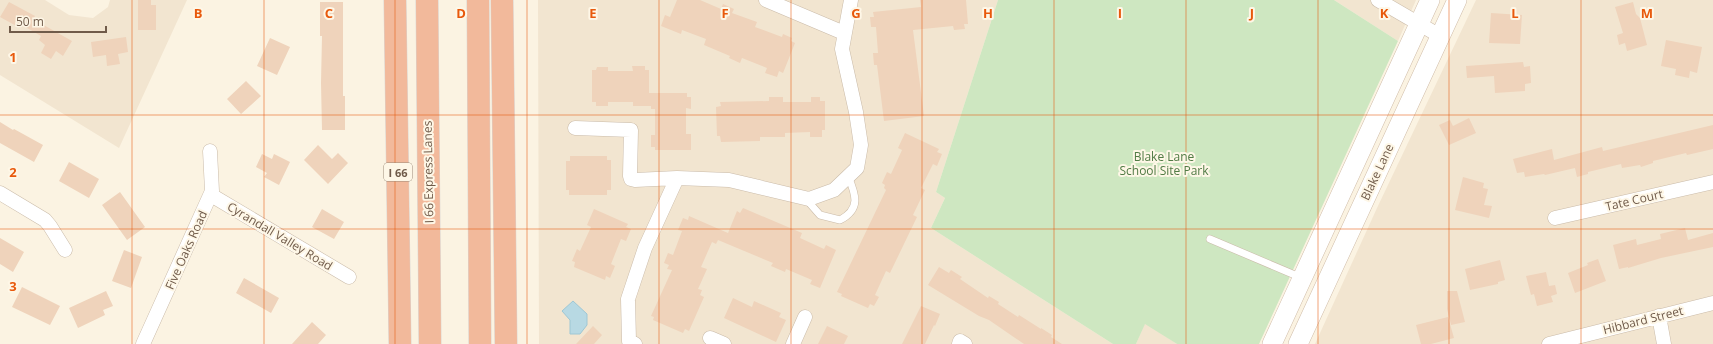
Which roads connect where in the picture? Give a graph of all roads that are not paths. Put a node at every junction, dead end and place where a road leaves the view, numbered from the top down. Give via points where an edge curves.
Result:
1 (395, 0) edge
2 (427, 0) edge
3 (478, 0) edge
4 (502, 0) edge
5 (766, 0) edge
6 (851, 0) edge
7 (1378, 0) edge
8 (1430, 0) edge
9 (1457, 0) edge
10 (1419, 24) junction
11 (844, 33) junction
12 (1440, 36) junction
13 (575, 128) dead end
14 (210, 151) dead end
15 (848, 176) junction
16 (677, 178) junction
17 (1713, 182) edge
18 (0, 193) edge
19 (211, 195) junction
20 (806, 198) junction
21 (1555, 218) dead end
22 (1210, 239) dead end
23 (65, 250) dead end
24 (349, 277) dead end
25 (1302, 278) junction
26 (1713, 304) edge
27 (1659, 316) junction
28 (806, 317) dead end
29 (710, 338) dead end
30 (143, 344) edge
31 (400, 344) edge
32 (430, 344) edge
33 (480, 344) edge
34 (506, 344) edge
35 (634, 344) edge
36 (724, 344) edge
37 (793, 344) edge
38 (959, 344) edge
39 (965, 344) edge
40 (1272, 344) edge
41 (1298, 344) edge
42 (1549, 344) edge
43 (1664, 344) edge

1 - 31 highway, I 66
2 - 32 highway, I 66 Express Lanes
3 - 33 highway
4 - 34 highway
5 - 11 street
6 - 11 street
7 - 10 street
8 - 10 main road, Blake Lane
9 - 12 main road, Blake Lane
10 - 12 street
10 - 25 main road, Blake Lane
11 - 15 street via 842,49 862,145 857,168
12 - 41 main road, Blake Lane
13 - 16 street via 631,130 631,179
14 - 19 street, Five Oaks Road via 213,183
15 - 20 street via 834,190
15 - 20 lane via 856,195 855,205 844,218 840,220 820,215
16 - 20 street via 729,180
16 - 35 street via 645,248 628,299 629,342
17 - 21 street, Tate Court
18 - 23 street via 45,220
19 - 24 street, Cyrandall Valley Road
19 - 30 street, Five Oaks Road
22 - 25 lane
25 - 40 main road, Blake Lane
26 - 27 street, Hibbard Street
27 - 42 street, Hibbard Street
27 - 43 street
28 - 37 street
29 - 36 street
38 - 39 street

